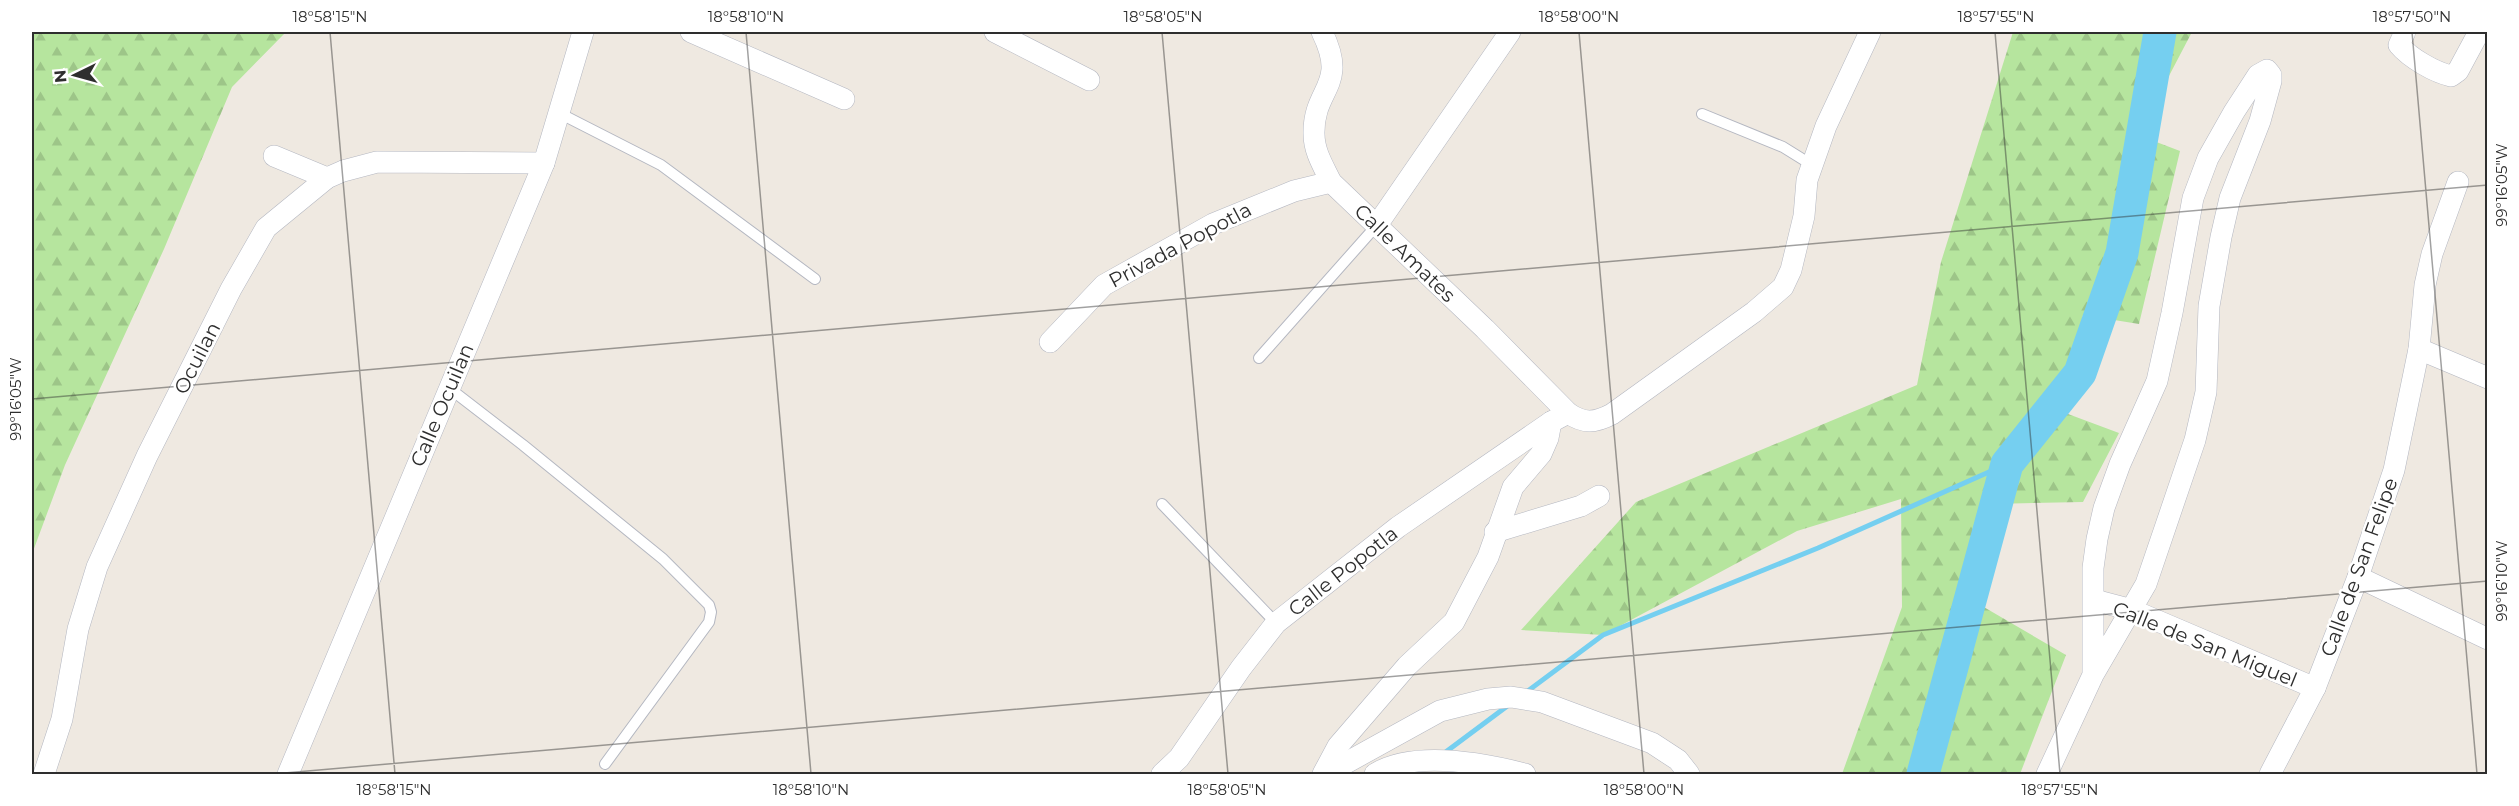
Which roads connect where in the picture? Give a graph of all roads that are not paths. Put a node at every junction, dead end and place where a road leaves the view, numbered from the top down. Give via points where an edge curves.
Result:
1 (583, 32) edge
2 (691, 32) edge
3 (995, 32) edge
4 (1322, 32) edge
5 (1510, 32) edge
6 (1870, 32) edge
7 (2405, 32) edge
8 (2479, 32) edge
9 (1089, 81) dead end
10 (844, 99) dead end
11 (559, 113) junction
12 (1702, 114) dead end
13 (274, 156) dead end
14 (544, 163) junction
15 (1812, 165) junction
16 (327, 178) junction
17 (1331, 182) junction
18 (2458, 182) dead end
19 (1377, 225) junction
20 (815, 279) dead end
21 (1050, 342) dead end
22 (2419, 349) junction
23 (1259, 358) dead end
24 (2487, 378) edge
25 (449, 388) junction
26 (1560, 417) junction
27 (1599, 496) dead end
28 (1162, 504) dead end
29 (1496, 532) junction
30 (2358, 577) junction
31 (2094, 600) junction
32 (2132, 610) junction
33 (1276, 623) junction
34 (2487, 639) edge
35 (2092, 675) junction
36 (2315, 688) junction
37 (605, 764) dead end
38 (44, 774) edge
39 (288, 774) edge
40 (1162, 774) edge
41 (1325, 774) edge
42 (1375, 774) edge
43 (1525, 774) edge
44 (1689, 774) edge
45 (2047, 774) edge
46 (2272, 774) edge

1 - 11 street, Calle Ocuilan
2 - 10 street
3 - 9 street
4 - 17 street, Calle Amates via 1334,64 1313,133 1319,159
5 - 19 street
6 - 15 street
7 - 8 street via 2399,45 2405,52 2451,76 2458,71
11 - 14 street, Calle Ocuilan
11 - 20 lane via 661,165
12 - 15 lane via 1783,147
13 - 16 street
14 - 16 street, Ocuilan via 377,162
14 - 25 street, Calle Ocuilan
15 - 26 street, Calle Amates via 1802,227 1783,287 1612,414 1585,422
16 - 38 street, Ocuilan via 266,228 147,456 97,567 78,629 62,719
17 - 19 street, Calle Amates
17 - 21 street, Privada Popotla via 1294,191 1213,224 1104,285
18 - 22 street, Calle de San Felipe via 2432,254
19 - 23 lane
19 - 26 street, Calle Amates
22 - 24 street
22 - 30 street, Calle de San Felipe via 2394,470
25 - 37 lane via 663,559 709,605 709,622
25 - 39 street, Calle Ocuilan
26 - 29 street via 1541,454 1513,487
26 - 33 street, Calle Popotla via 1398,527
27 - 29 street via 1581,507
28 - 33 lane
29 - 41 street via 1488,557 1454,622 1407,666 1338,746
30 - 34 street
30 - 36 street, Calle de San Felipe
31 - 32 street, Calle de San Miguel
31 - 32 street via 2093,568 2104,508 2157,381 2193,198 2208,158 2229,121 2253,81 2267,70 2271,81 2260,121 2230,198 2221,237 2209,306 2206,392 2195,440 2146,584
31 - 35 street
32 - 35 street
32 - 36 street, Calle de San Miguel
33 - 40 street, Calle Popotla via 1179,758
35 - 45 street
36 - 46 street, Calle de San Felipe
41 - 44 street via 1440,711 1511,697 1542,702 1652,743 1678,760
42 - 43 street via 1399,764 1424,761 1472,763

